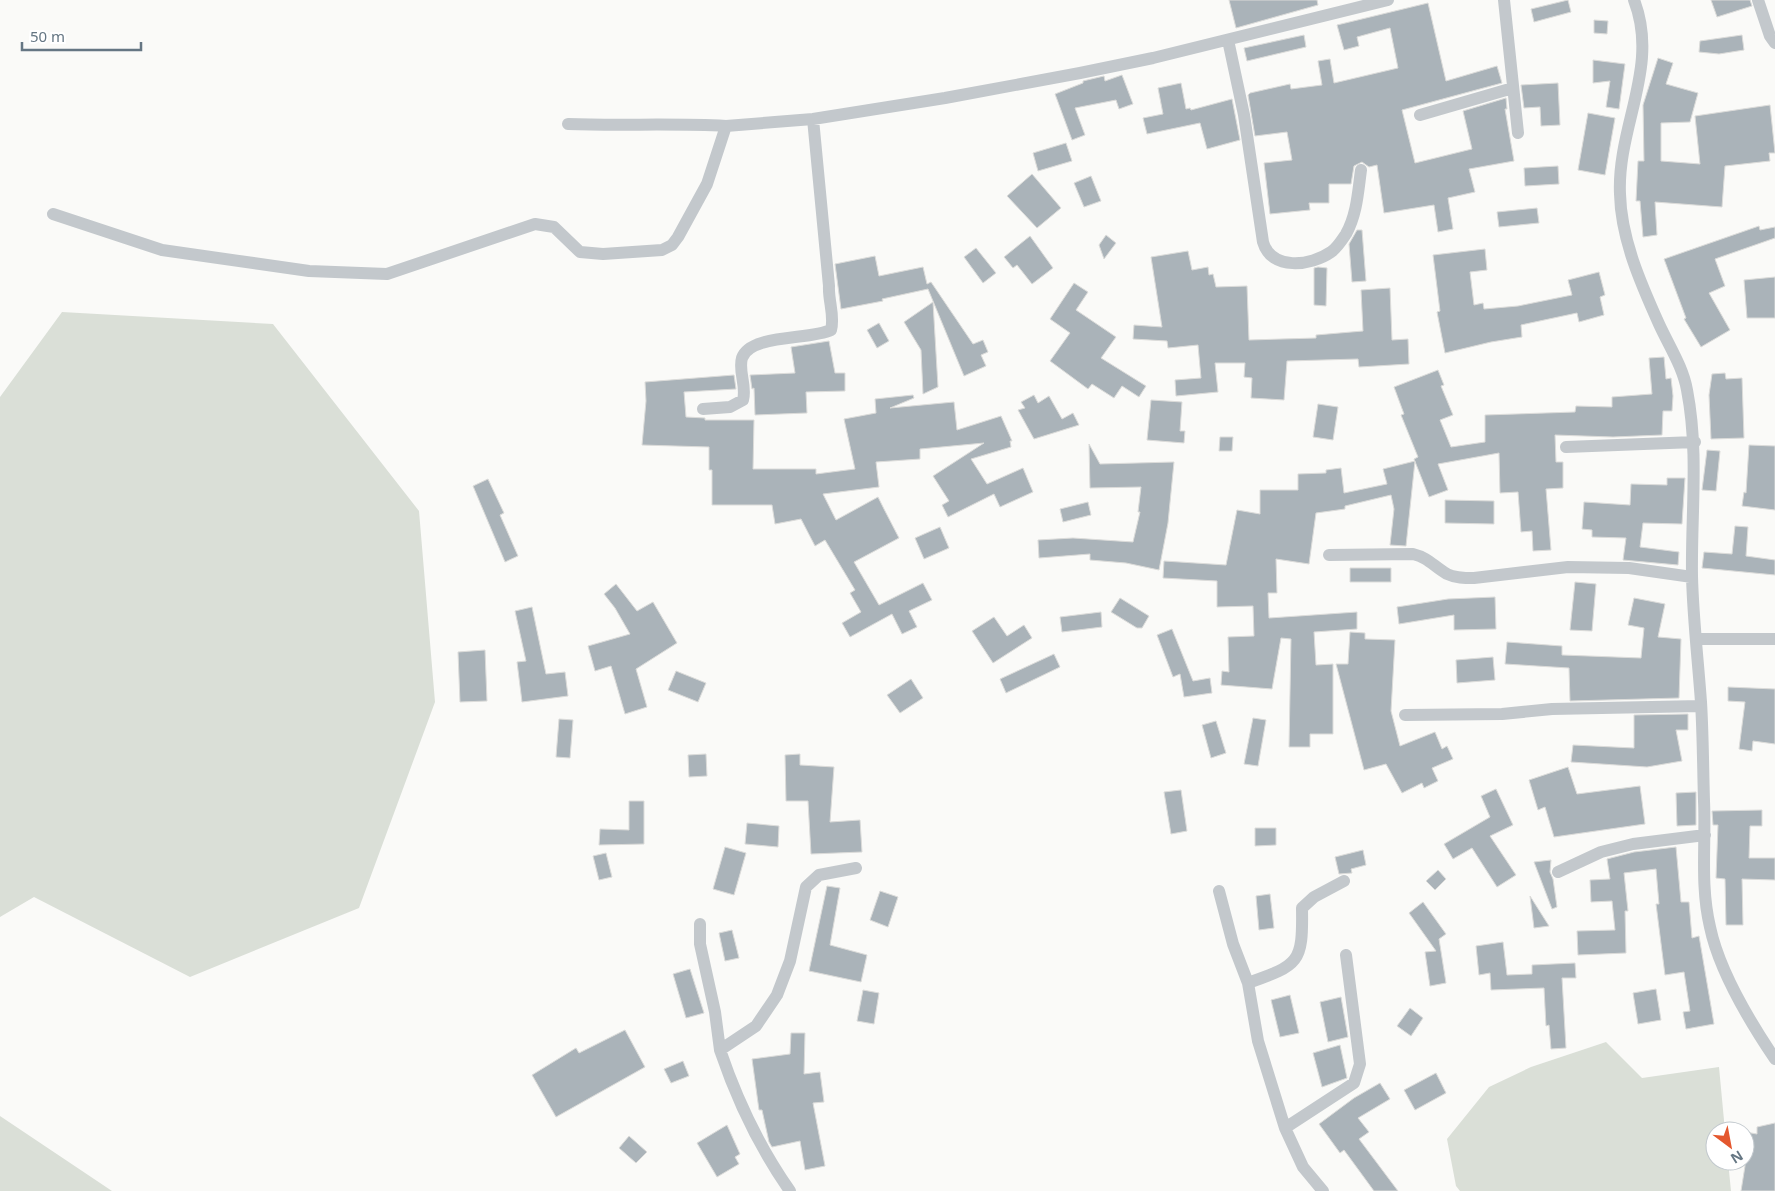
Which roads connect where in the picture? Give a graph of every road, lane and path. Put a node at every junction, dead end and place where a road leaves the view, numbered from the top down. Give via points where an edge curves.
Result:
1 (1388, 0) edge
2 (1504, 0) edge
3 (1634, 0) edge
4 (1758, 0) edge
5 (1228, 40) junction
6 (1775, 43) edge
7 (1513, 88) junction
8 (1420, 115) dead end
9 (813, 119) junction
10 (568, 124) dead end
11 (726, 126) junction
12 (1518, 133) dead end
13 (1362, 170) dead end
14 (53, 214) dead end
15 (703, 409) dead end
16 (1695, 442) junction
17 (1566, 446) dead end
18 (1329, 555) dead end
19 (1692, 577) junction
20 (1775, 639) edge
21 (1696, 640) junction
22 (1701, 706) junction
23 (1405, 715) dead end
24 (1705, 835) junction
25 (856, 868) dead end
26 (1558, 872) dead end
27 (1344, 881) dead end
28 (1220, 891) dead end
29 (700, 924) dead end
30 (1346, 955) dead end
31 (1248, 983) junction
32 (720, 1050) junction
33 (1775, 1059) edge
34 (1285, 1128) junction
35 (790, 1191) edge
36 (1323, 1191) edge

1 - 5 street
2 - 7 street
3 - 16 street via 1641,19 1644,52 1621,160 1624,228 1638,273 1687,387
4 - 6 street
5 - 9 street via 1080,74
5 - 13 street via 1244,115 1263,242 1271,258 1286,264 1320,258 1333,250 1355,214
7 - 8 street
7 - 12 street
9 - 11 street
9 - 15 street via 832,330 756,344 745,352 741,361 746,390 743,400 730,407
10 - 11 street
11 - 14 street via 707,184 678,237 662,250 603,254 580,252 554,226 535,224 386,274 309,272 162,250
16 - 17 street
16 - 19 street
18 - 19 street via 1413,554 1426,557 1447,574 1466,578 1568,567 1629,568
19 - 21 street
20 - 21 street
21 - 22 street
22 - 23 street
22 - 24 street
24 - 26 street via 1633,844 1601,852
24 - 33 street via 1703,894 1710,930 1739,1000
25 - 32 street via 819,875 806,888 790,960 777,995 756,1026
27 - 31 street via 1302,908 1303,942 1295,961 1282,971
28 - 31 street via 1232,944
29 - 32 street via 700,944
30 - 34 street via 1360,1064 1354,1083
31 - 34 street via 1258,1041
32 - 35 street via 746,1118
34 - 36 street via 1303,1167

